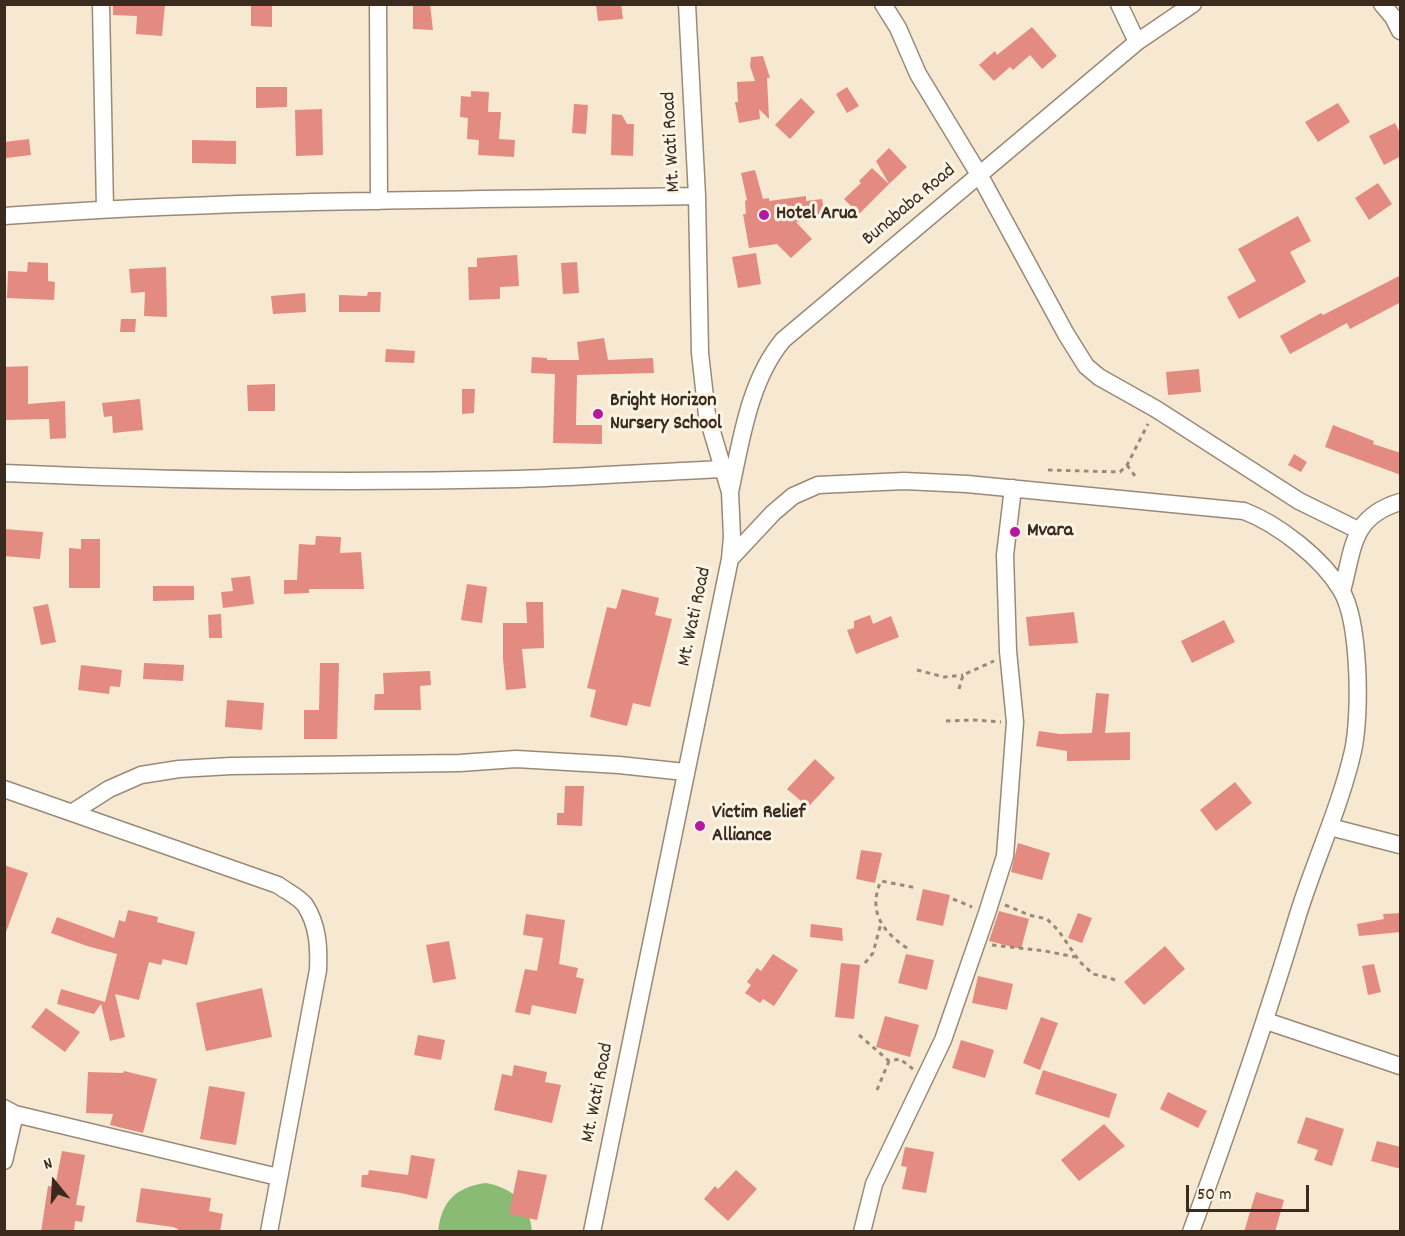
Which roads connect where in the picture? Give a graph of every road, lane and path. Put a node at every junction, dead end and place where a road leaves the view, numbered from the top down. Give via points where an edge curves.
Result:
1 (101, 4) edge
2 (378, 4) edge
3 (687, 4) edge
4 (883, 4) edge
5 (1119, 4) edge
6 (1192, 4) edge
7 (1382, 4) edge
8 (1401, 31) edge
9 (1137, 42) junction
10 (980, 176) junction
11 (697, 196) junction
12 (379, 201) junction
13 (105, 209) junction
14 (4, 216) edge
15 (1156, 409) junction
16 (1127, 465) junction
17 (723, 469) junction
18 (1048, 470) dead end
19 (4, 472) edge
20 (1134, 476) dead end
21 (1013, 488) junction
22 (730, 492) junction
23 (1401, 502) edge
24 (1358, 530) junction
25 (730, 560) junction
26 (1342, 591) junction
27 (1008, 651) junction
28 (917, 670) dead end
29 (963, 675) junction
30 (959, 689) dead end
31 (946, 721) dead end
32 (1015, 722) junction
33 (685, 772) junction
34 (4, 789) edge
35 (72, 812) junction
36 (1330, 827) junction
37 (1401, 845) edge
38 (916, 888) dead end
39 (952, 899) dead end
40 (989, 907) junction
41 (881, 923) junction
42 (976, 942) junction
43 (907, 948) dead end
44 (1076, 957) junction
45 (865, 963) dead end
46 (1119, 982) dead end
47 (1266, 1020) junction
48 (859, 1035) dead end
49 (889, 1061) junction
50 (1401, 1066) edge
51 (926, 1079) junction
52 (877, 1090) dead end
53 (10, 1111) edge
54 (4, 1161) edge
55 (278, 1177) junction
56 (268, 1232) edge
57 (592, 1232) edge
58 (862, 1232) edge
59 (1191, 1232) edge

1 - 13 street
2 - 12 street
3 - 11 street, Mt. Wati Road
4 - 10 street via 918,74
5 - 9 street
6 - 9 street, Bunababa Road
7 - 8 street
9 - 10 street, Bunababa Road
10 - 15 street via 1086,366
10 - 22 street, Bunababa Road via 783,340 769,357 742,433
11 - 12 street
11 - 17 street, Mt. Wati Road via 700,353 707,415
12 - 13 street
13 - 14 street
15 - 16 path
15 - 24 street via 1299,501
16 - 18 path via 1120,472
16 - 20 path
17 - 19 street via 519,479 279,481
17 - 22 street, Mt. Wati Road
21 - 25 street via 904,481 818,485 793,496 773,513
21 - 26 street via 1244,511 1283,532 1323,566
21 - 27 street via 1005,555
22 - 25 street, Mt. Wati Road
23 - 24 street via 1372,515
24 - 26 street
25 - 33 street, Mt. Wati Road
26 - 36 street via 1353,626 1358,709 1354,749
27 - 29 path
27 - 32 street
28 - 29 path via 944,677
29 - 30 path
31 - 32 path
32 - 40 street via 1005,856
33 - 35 street via 516,759 179,768 141,776 109,789
33 - 57 street, Mt. Wati Road
34 - 35 street
35 - 55 street via 278,885 304,904 316,929 318,970
36 - 37 street
36 - 47 street
38 - 41 path via 881,881 874,905
39 - 40 path
40 - 42 street
40 - 44 path via 1047,919
41 - 43 path
41 - 45 path via 873,953
42 - 44 path
42 - 51 street
44 - 46 path via 1093,974
47 - 50 street
47 - 59 street
48 - 49 path
49 - 51 path via 900,1059
49 - 52 path
51 - 58 street via 874,1184
53 - 54 street
53 - 55 street
55 - 56 street

